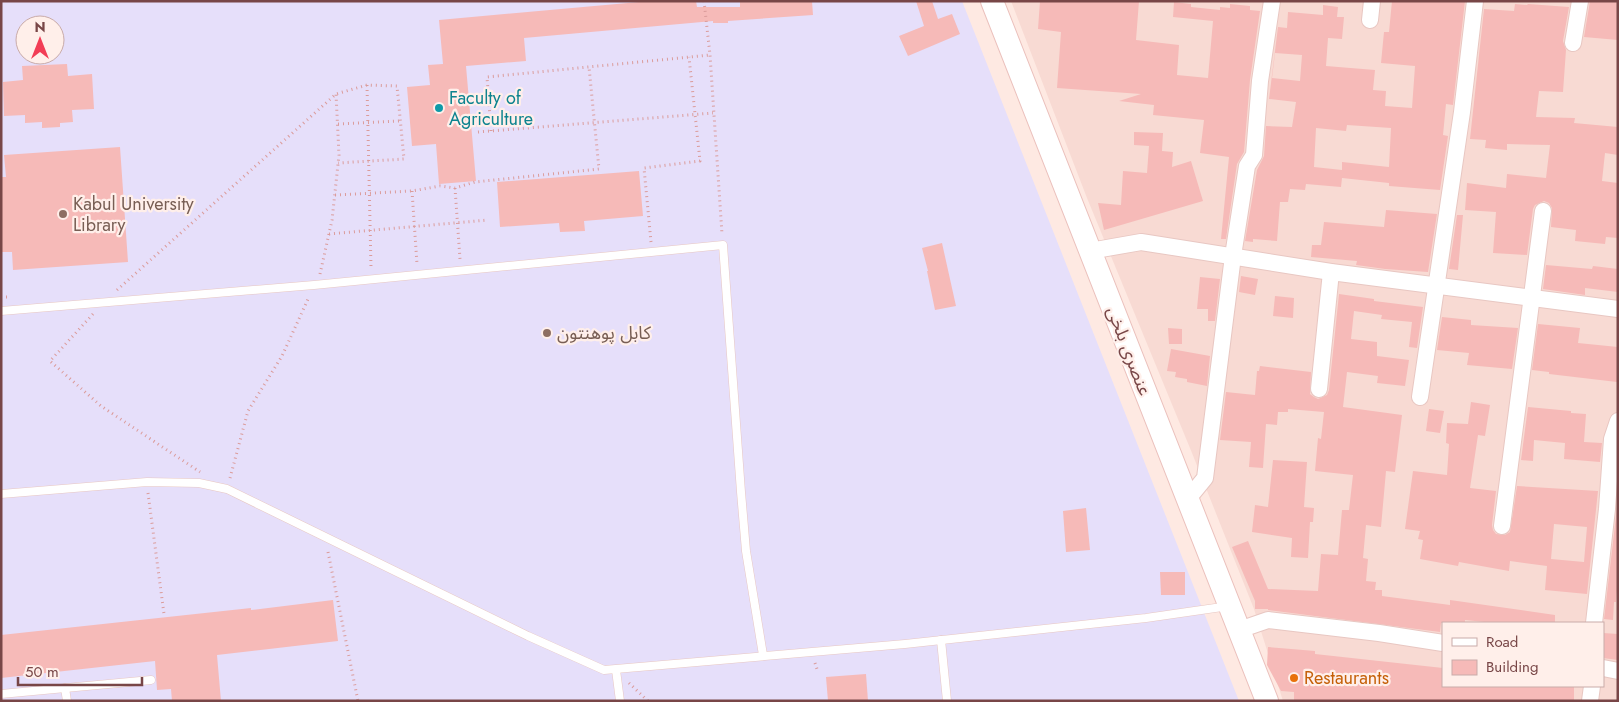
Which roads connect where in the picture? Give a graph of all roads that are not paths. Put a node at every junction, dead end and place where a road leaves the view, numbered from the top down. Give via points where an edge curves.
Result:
1 (992, 1) edge
2 (1272, 1) edge
3 (1372, 1) edge
4 (1475, 1) edge
5 (1580, 1) edge
6 (1370, 20) dead end
7 (1573, 43) dead end
8 (1543, 211) dead end
9 (1090, 251) junction
10 (1233, 256) junction
11 (1332, 272) junction
12 (1437, 287) junction
13 (1532, 298) junction
14 (1618, 309) edge
15 (1, 311) edge
16 (1319, 389) dead end
17 (1420, 397) dead end
18 (1618, 421) edge
19 (1, 494) edge
20 (1187, 500) junction
21 (1502, 526) dead end
22 (1229, 606) junction
23 (1594, 622) edge
24 (1239, 630) junction
25 (941, 640) junction
26 (1442, 643) edge
27 (763, 655) junction
28 (1604, 668) edge
29 (616, 670) junction
30 (1618, 671) edge
31 (150, 680) dead end
32 (1592, 687) edge
33 (65, 688) junction
34 (1, 694) edge
35 (66, 701) edge
36 (620, 701) edge
37 (947, 701) edge
38 (1267, 701) edge
39 (1590, 701) edge

1 - 9 street, عنصری بلخی
2 - 10 street via 1260,81 1254,155 1247,166
3 - 6 street
4 - 12 street
5 - 7 street
8 - 13 street
9 - 10 street via 1141,242
9 - 20 street, عنصری بلخی
10 - 11 street
10 - 20 street via 1204,478
11 - 12 street
11 - 16 street
12 - 13 street
12 - 17 street
13 - 14 street
13 - 21 street
15 - 27 lane via 314,285 723,245 740,492
18 - 23 street via 1612,439
19 - 29 lane via 147,482 199,483 227,489 528,636 604,670
20 - 22 street, عنصری بلخی
22 - 24 street, عنصری بلخی
22 - 25 lane
24 - 26 street via 1268,620
24 - 38 street, عنصری بلخی
25 - 27 lane
25 - 37 lane
27 - 29 lane
28 - 30 street
29 - 36 lane
31 - 33 lane
32 - 39 street
33 - 34 lane
33 - 35 lane

